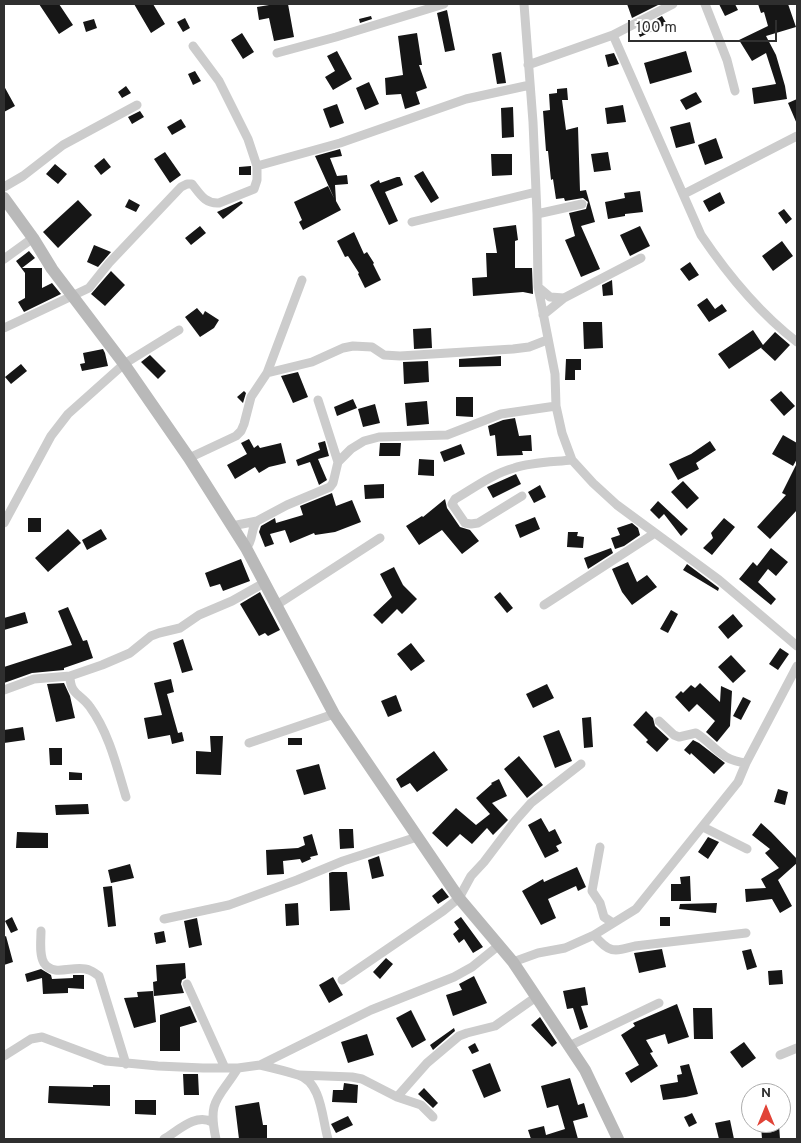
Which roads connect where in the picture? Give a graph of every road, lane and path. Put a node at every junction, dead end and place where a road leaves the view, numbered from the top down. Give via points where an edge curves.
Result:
1 (444, 4) edge
2 (524, 4) edge
3 (673, 4) edge
4 (705, 4) edge
5 (613, 35) junction
6 (193, 46) dead end
7 (277, 53) dead end
8 (528, 66) junction
9 (530, 85) junction
10 (735, 91) dead end
11 (136, 105) dead end
12 (797, 136) edge
13 (256, 166) junction
14 (4, 187) edge
15 (536, 192) junction
16 (684, 194) junction
17 (4, 198) edge
18 (582, 204) dead end
19 (537, 214) junction
20 (412, 222) dead end
21 (33, 238) junction
22 (641, 258) dead end
23 (4, 259) edge
24 (302, 280) dead end
25 (538, 287) junction
26 (71, 296) junction
27 (564, 298) junction
28 (543, 315) junction
29 (4, 328) edge
30 (179, 330) dead end
31 (547, 340) junction
32 (797, 342) edge
33 (124, 364) junction
34 (267, 372) junction
35 (318, 400) dead end
36 (556, 406) junction
37 (189, 458) junction
38 (572, 460) junction
39 (338, 462) junction
40 (522, 496) dead end
41 (258, 521) junction
42 (4, 523) edge
43 (232, 526) junction
44 (655, 533) junction
45 (380, 538) dead end
46 (246, 548) junction
47 (264, 583) junction
48 (544, 605) dead end
49 (275, 606) junction
50 (797, 646) edge
51 (797, 666) edge
52 (70, 676) junction
53 (4, 690) edge
54 (334, 714) junction
55 (660, 721) dead end
56 (249, 744) dead end
57 (746, 763) junction
58 (581, 764) dead end
59 (126, 797) dead end
60 (702, 826) junction
61 (417, 837) junction
62 (600, 847) dead end
63 (747, 849) dead end
64 (459, 898) junction
65 (164, 919) dead end
66 (613, 923) junction
67 (41, 931) dead end
68 (746, 933) dead end
69 (594, 935) junction
70 (498, 946) junction
71 (513, 962) junction
72 (342, 980) dead end
73 (187, 984) dead end
74 (536, 997) junction
75 (659, 1003) dead end
76 (569, 1046) junction
77 (797, 1048) edge
78 (4, 1055) edge
79 (780, 1055) dead end
80 (126, 1064) junction
81 (260, 1065) junction
82 (226, 1068) junction
83 (238, 1068) junction
84 (299, 1075) junction
85 (397, 1097) junction
86 (433, 1116) dead end
87 (212, 1122) junction
88 (164, 1139) edge
89 (216, 1139) edge
90 (328, 1139) edge
91 (618, 1139) edge

1 - 7 street
2 - 8 street
3 - 5 street
4 - 10 street via 727,60
5 - 8 street
5 - 16 street
6 - 13 street via 228,97 248,138
8 - 9 street
9 - 13 street via 466,98 340,143
9 - 15 street
11 - 14 street via 63,145
12 - 16 street
13 - 26 street via 258,180 254,189 219,203 205,200 192,184 181,187 89,288
15 - 19 street
15 - 20 street
16 - 32 street via 700,235 718,261 777,326
17 - 21 street
18 - 19 street
19 - 25 street
21 - 23 street
21 - 26 street
22 - 27 street
24 - 34 street
25 - 27 street via 550,297
25 - 28 street
26 - 29 street
26 - 33 street
27 - 28 street
28 - 31 street
30 - 33 street
31 - 34 street via 513,349 400,356 384,355 372,347 353,346 318,360
31 - 36 street via 555,374
33 - 37 street
33 - 42 street via 68,414 51,436
34 - 37 street via 251,396 241,431
35 - 39 street
36 - 38 street
36 - 39 street via 501,414 447,435 379,437 364,441
37 - 43 street
38 - 40 street via 514,468 495,475 452,504 465,523 471,524
38 - 44 street via 617,505
39 - 41 street via 330,487
41 - 43 street
41 - 46 street
43 - 46 street
44 - 48 street
44 - 50 street via 719,580
45 - 49 street
46 - 47 street
47 - 49 street
47 - 52 street via 180,628 151,636 130,654
49 - 54 street
51 - 57 street
52 - 53 street via 34,679
52 - 59 street via 73,690 89,706 100,724
54 - 56 street
54 - 61 street
55 - 57 street via 674,735 696,733 725,758
57 - 60 street via 738,782
58 - 64 street via 531,803 470,876
60 - 63 street
60 - 66 street via 636,909
61 - 64 street
61 - 65 street via 343,861 230,905
62 - 66 street via 592,891 604,917
64 - 70 street
64 - 72 street
66 - 69 street
67 - 80 street via 43,962 51,969 88,969 99,976
68 - 69 street via 617,951 604,946
69 - 71 street via 565,948
70 - 71 street
70 - 81 street via 454,977 371,1010
71 - 74 street
73 - 82 street
74 - 76 street
74 - 85 street via 495,1026 459,1036 427,1063
75 - 76 street
76 - 91 street via 585,1070
77 - 79 street
78 - 80 street via 31,1039 42,1037 106,1061
80 - 82 street
81 - 83 street
81 - 84 street
82 - 83 street
83 - 87 street via 214,1102
84 - 85 street via 362,1079
84 - 90 street via 316,1090
85 - 86 street via 421,1105
87 - 88 street via 196,1120
87 - 89 street

